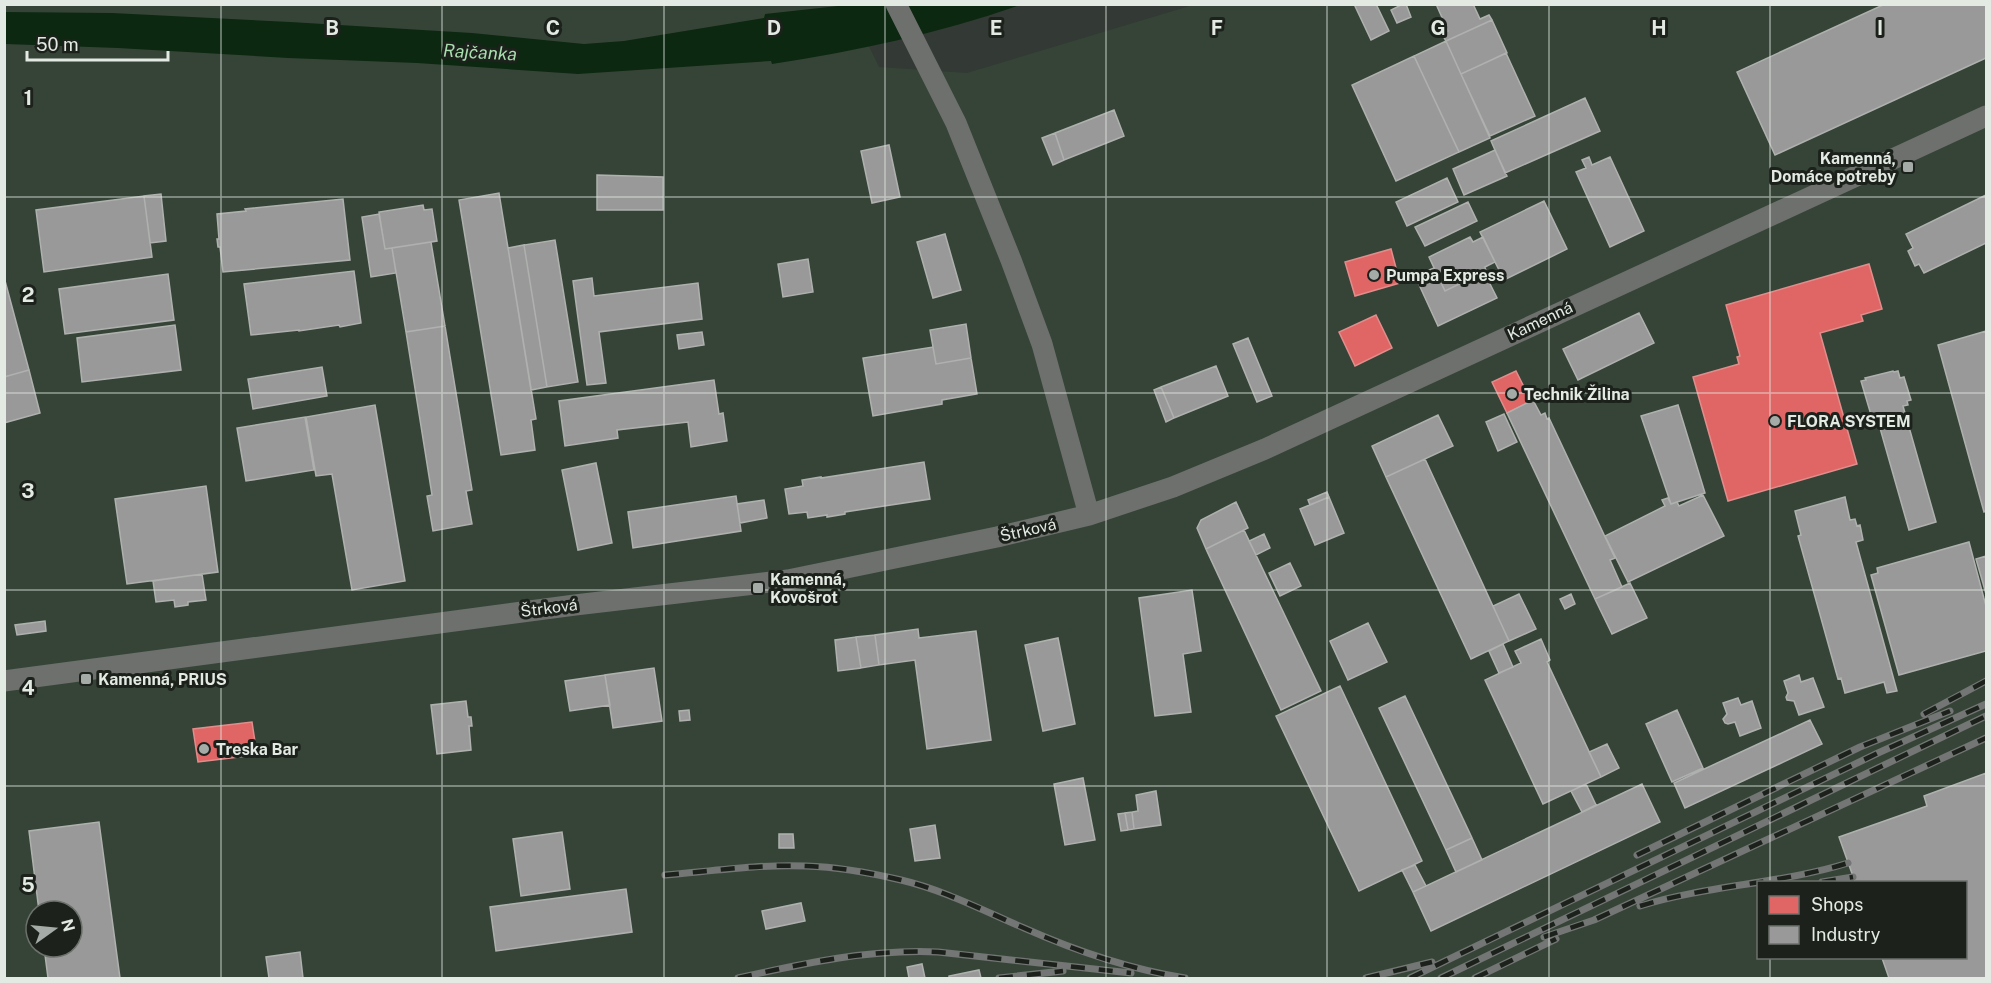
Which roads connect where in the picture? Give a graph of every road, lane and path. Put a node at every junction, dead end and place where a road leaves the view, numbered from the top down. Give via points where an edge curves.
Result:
1 (896, 4) edge
2 (1986, 116) edge
3 (1089, 515) junction
4 (4, 681) edge

1 - 3 street via 970,155 1015,271 1042,344
2 - 3 street, Kamenná via 1265,449 1173,487
3 - 4 street, Štrková via 788,580

